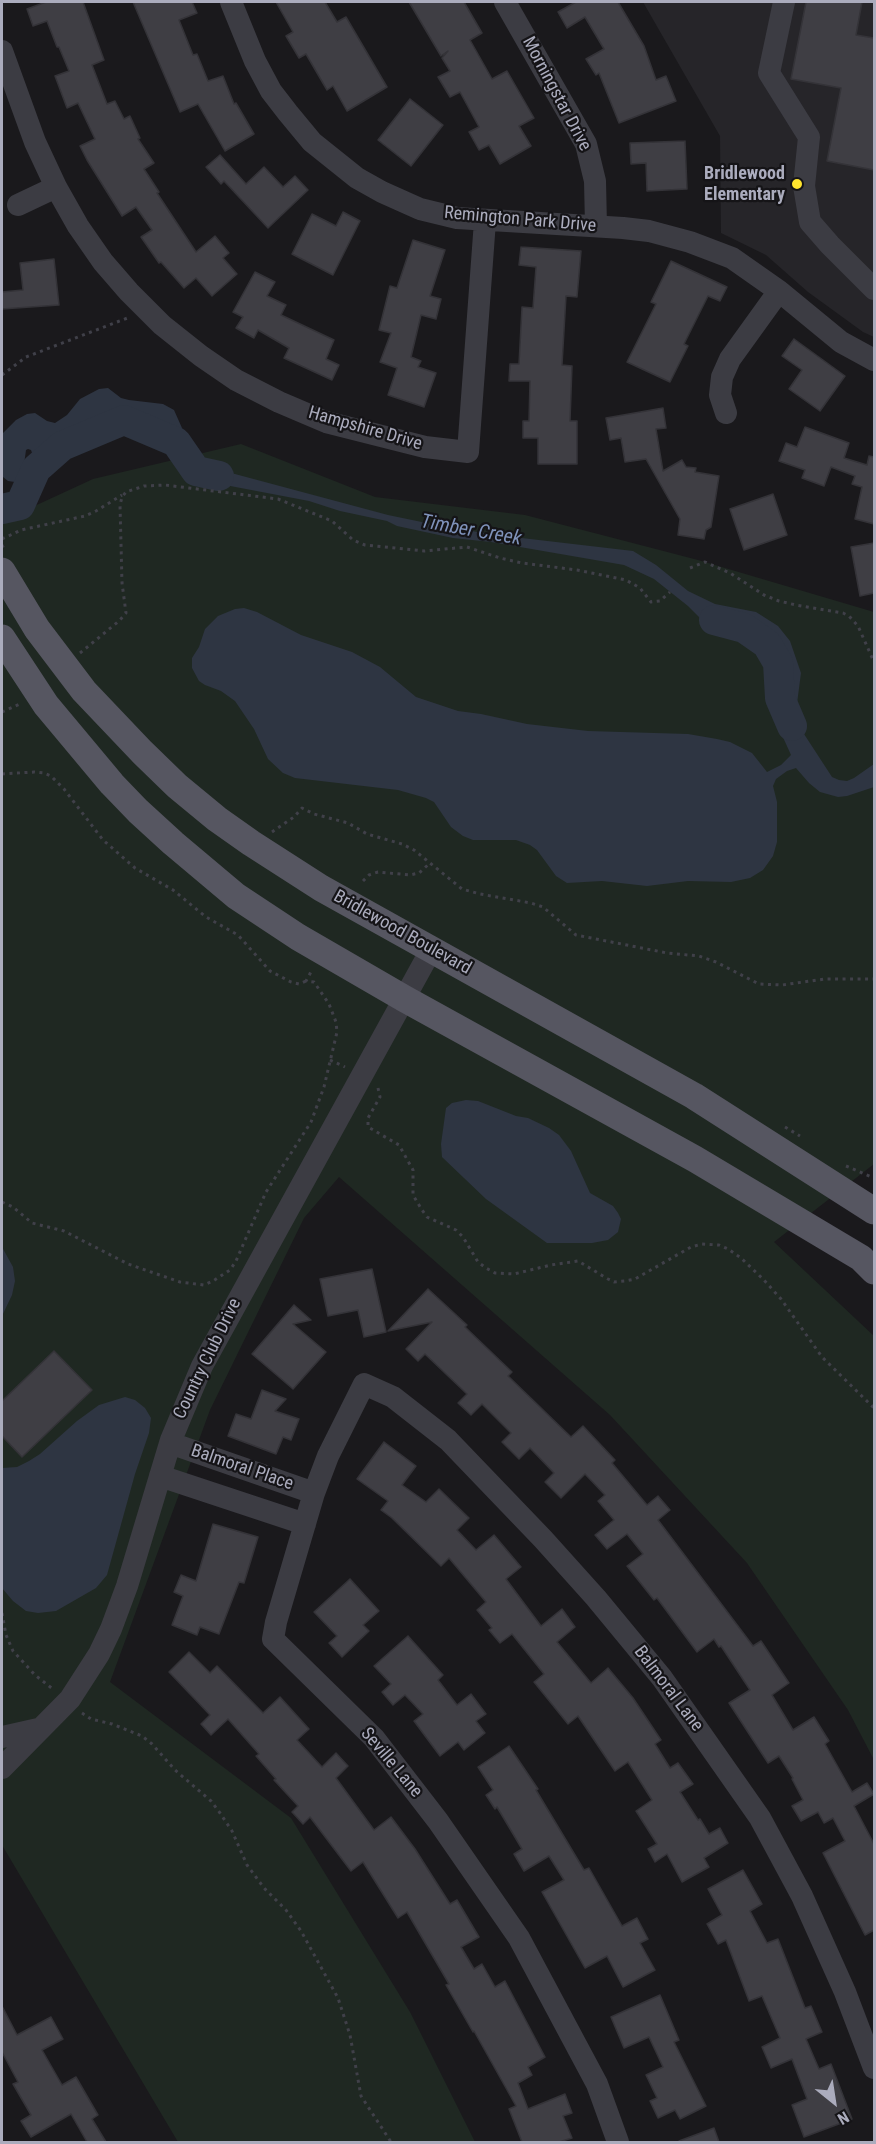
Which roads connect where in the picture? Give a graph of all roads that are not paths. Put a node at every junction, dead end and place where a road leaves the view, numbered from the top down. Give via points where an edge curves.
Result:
1 (231, 2) edge
2 (505, 2) edge
3 (784, 2) edge
4 (2, 51) edge
5 (56, 187) junction
6 (18, 205) dead end
7 (485, 221) junction
8 (596, 226) junction
9 (874, 289) edge
10 (779, 291) junction
11 (874, 360) edge
12 (726, 413) dead end
13 (2, 571) edge
14 (2, 638) edge
15 (431, 950) junction
16 (405, 999) junction
17 (874, 1211) edge
18 (874, 1271) edge
19 (364, 1384) joint
20 (170, 1443) junction
21 (160, 1476) junction
22 (314, 1493) junction
23 (305, 1524) junction
24 (38, 1730) junction
25 (2, 1737) edge
26 (2, 1768) edge
27 (874, 2068) edge
28 (618, 2142) edge

1 - 7 street, Remington Park Drive via 271,91 312,142 357,178 420,209
2 - 8 street, Morningstar Drive via 586,144 595,181
3 - 9 street via 769,73 809,137 804,186 810,222
4 - 5 street, Hampshire Drive
5 - 6 street
5 - 7 street, Hampshire Drive via 103,262 144,307 236,380 326,422 425,447 468,452
7 - 8 street, Remington Park Drive
8 - 10 street, Remington Park Drive via 649,231 690,242 732,258
10 - 11 street, Remington Park Drive via 841,342
10 - 12 street via 722,376 720,396
13 - 15 main road, Bridlewood Boulevard via 72,676 177,786 260,850
14 - 16 main road via 46,705 79,746 164,835 266,917
15 - 16 street, Country Club Drive
15 - 17 main road, Bridlewood Boulevard via 694,1096
16 - 18 main road via 695,1159 861,1258
16 - 20 street, Country Club Drive via 215,1339
19 - 22 street, Seville Lane
19 - 27 street, Balmoral Lane via 393,1397 448,1440 543,1539 662,1678 760,1818 802,1896
20 - 21 street, Country Club Drive
20 - 22 street, Balmoral Place
21 - 23 street, Balmoral Place
21 - 24 street, Country Club Drive via 127,1586 99,1654 67,1703
22 - 23 street, Seville Lane
23 - 28 street, Seville Lane via 273,1639 374,1738 438,1821 519,1938 597,2084
24 - 25 street
24 - 26 street, Country Club Drive

